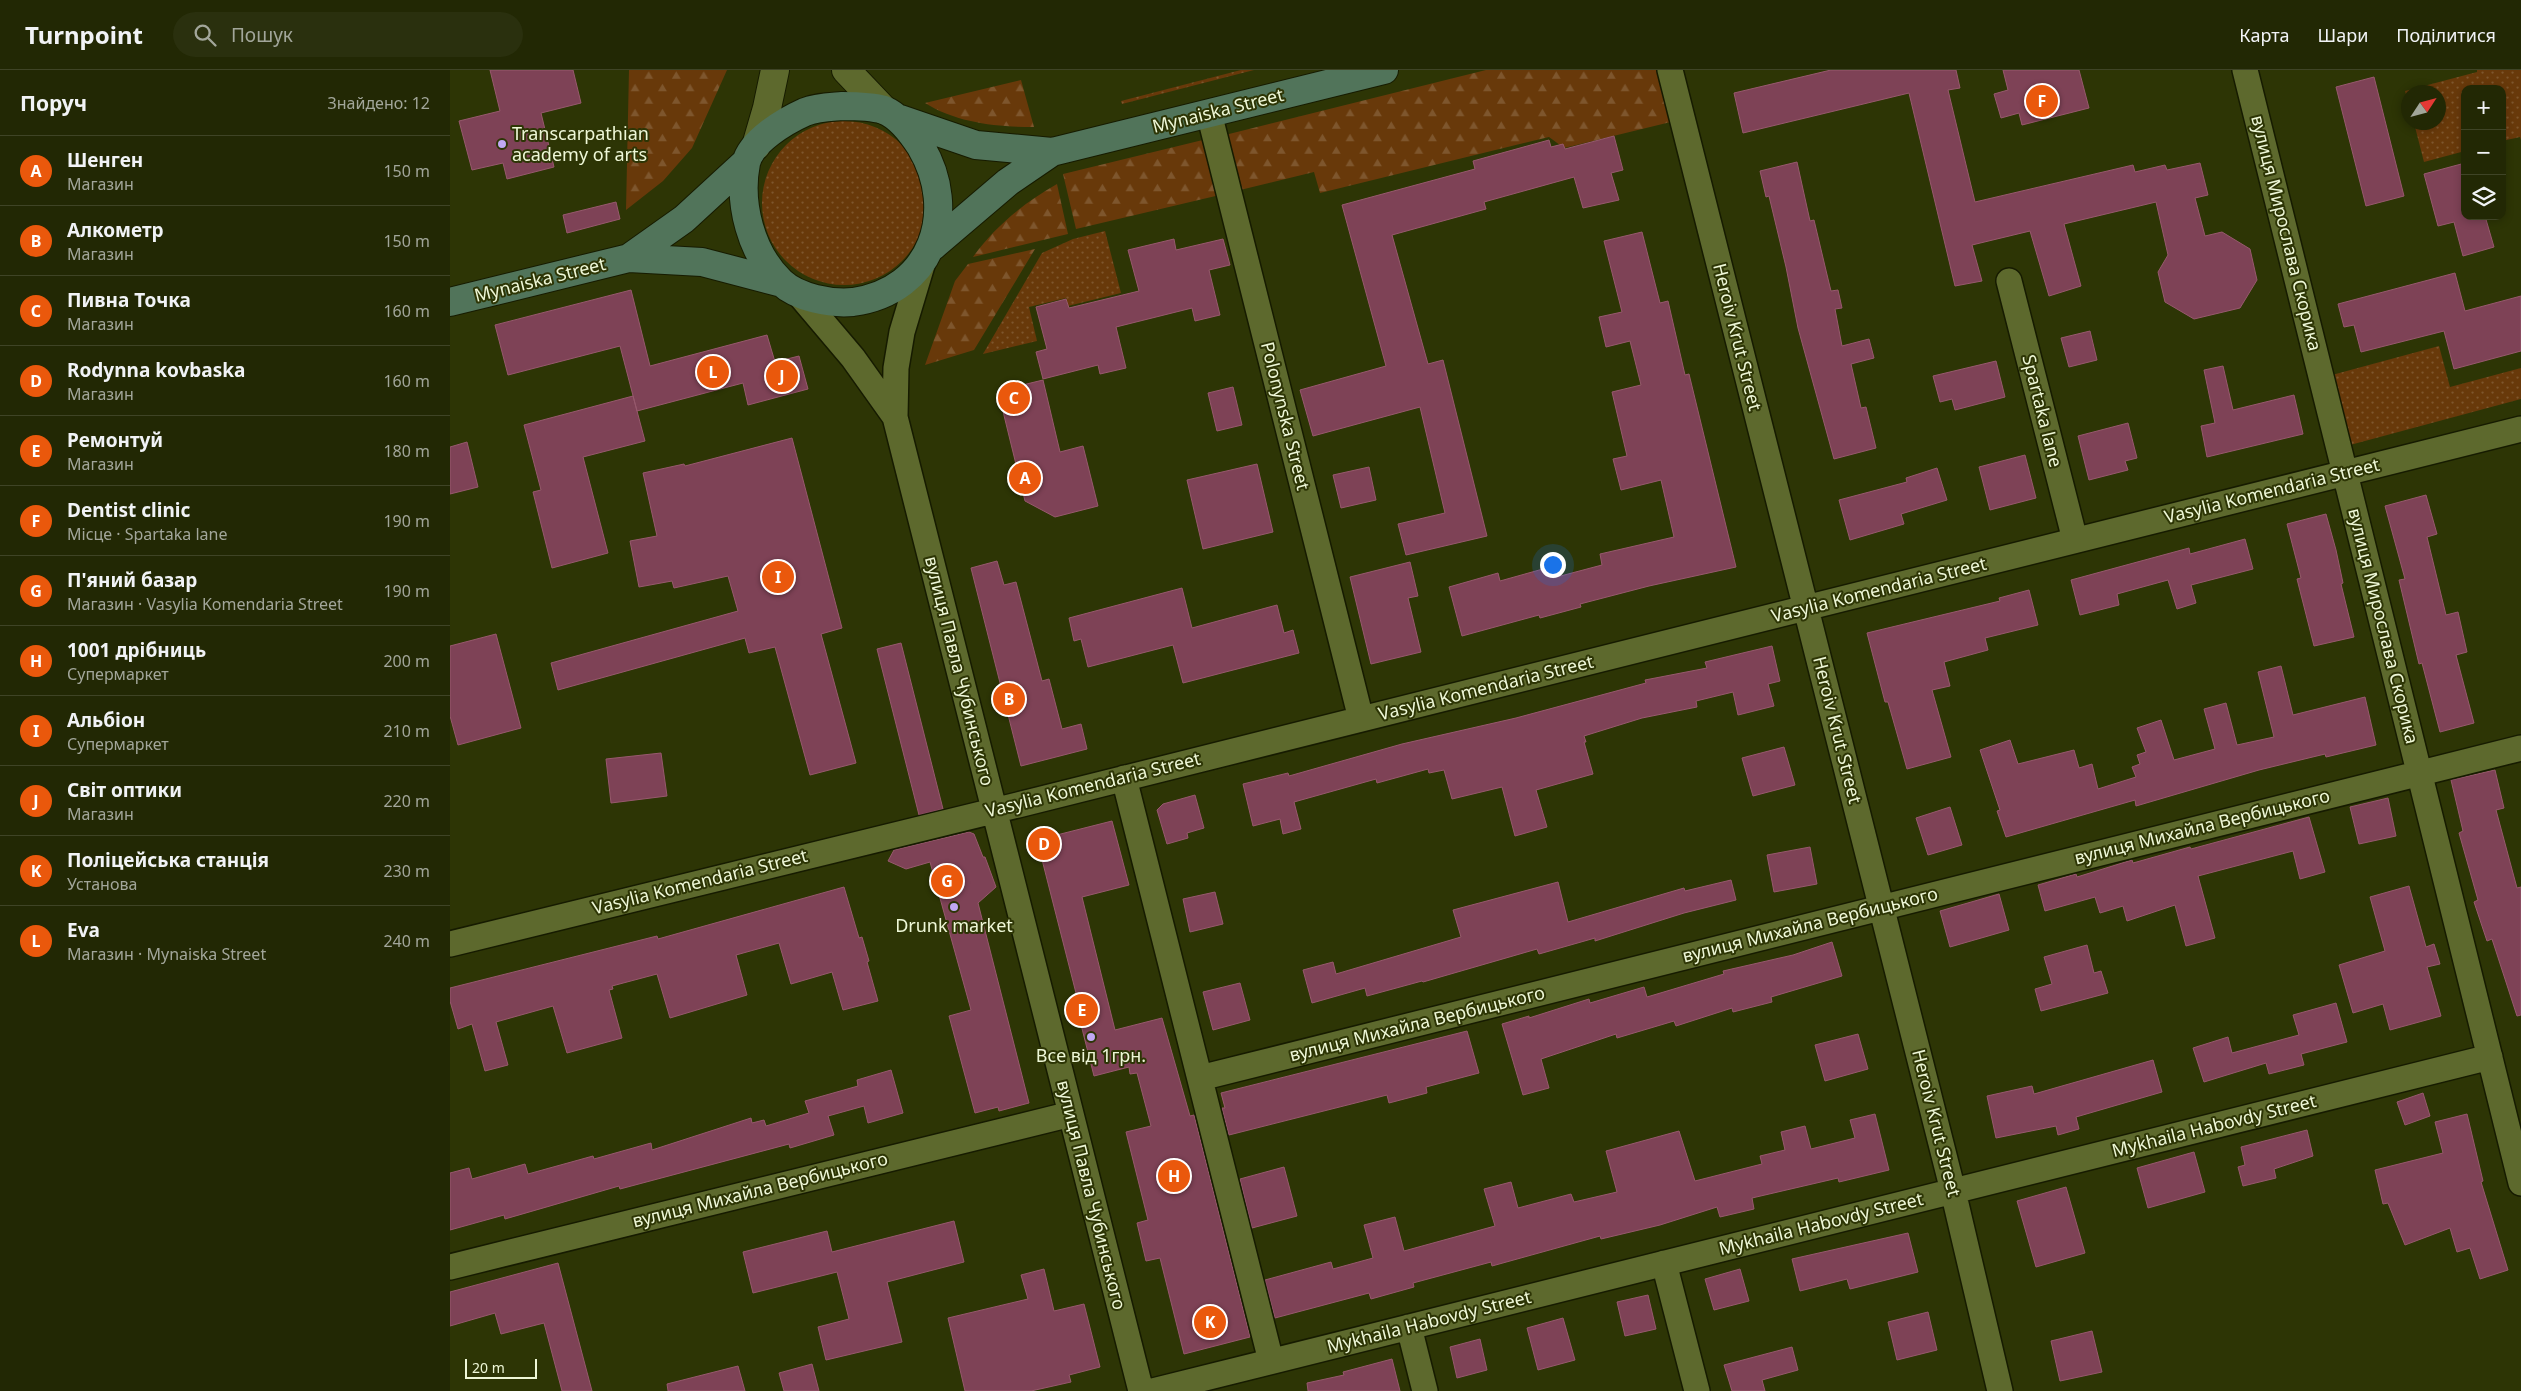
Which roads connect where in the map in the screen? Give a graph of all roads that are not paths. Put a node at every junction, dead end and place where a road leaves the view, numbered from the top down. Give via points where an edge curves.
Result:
1 (775, 70) edge
2 (846, 70) edge
3 (1384, 70) edge
4 (1670, 70) edge
5 (2246, 70) edge
6 (1209, 113) junction
7 (891, 114) junction
8 (1052, 152) junction
9 (751, 154) junction
10 (928, 254) junction
11 (630, 258) junction
12 (2009, 281) dead end
13 (790, 288) junction
14 (450, 302) edge
15 (895, 417) junction
16 (2521, 429) edge
17 (2345, 473) junction
18 (2075, 540) junction
19 (1806, 608) junction
20 (1361, 719) junction
21 (2521, 748) edge
22 (2420, 772) junction
23 (1124, 778) junction
24 (994, 809) junction
25 (1881, 907) junction
26 (450, 944) edge
27 (2490, 1057) junction
28 (1200, 1078) junction
29 (1071, 1114) junction
30 (2521, 1183) edge
31 (1953, 1191) junction
32 (1664, 1263) junction
33 (450, 1267) edge
34 (1408, 1327) junction
35 (1271, 1361) junction
36 (1141, 1391) edge
37 (1153, 1391) edge
38 (1425, 1391) edge
39 (1696, 1391) edge
40 (2000, 1391) edge

1 - 9 street via 768,108
2 - 7 street
3 - 6 main road, Mynaiska Street
4 - 19 street, Heroiv Krut Street
5 - 17 street, вулиця Мирослава Скорика
6 - 8 main road, Mynaiska Street
6 - 20 street, Polonynska Street
7 - 8 main road, Mynaiska Street via 976,145
7 - 9 main road, Mynaiska Street via 856,106 822,107 780,126
7 - 10 main road via 916,139 930,162 937,185 939,203
8 - 10 main road, Mynaiska Street via 1008,182
9 - 11 main road, Mynaiska Street via 684,219
9 - 13 main road via 745,202 748,224 758,248
10 - 13 main road, Mynaiska Street via 903,281 879,295 852,302 825,301
10 - 15 street, вулиця Павла Чубинського via 902,332 896,368
11 - 13 main road, Mynaiska Street via 702,262
11 - 14 main road, Mynaiska Street
12 - 18 street, Spartaka lane
13 - 15 street, вулиця Павла Чубинського via 853,358
15 - 24 street, вулиця Павла Чубинського
16 - 17 street, Vasylia Komendaria Street
17 - 18 street, Vasylia Komendaria Street
17 - 22 street, вулиця Мирослава Скорика
18 - 19 street, Vasylia Komendaria Street
19 - 20 street, Vasylia Komendaria Street
19 - 25 street, Heroiv Krut Street
20 - 23 street, Vasylia Komendaria Street
21 - 22 street, вулиця Михайла Вербицького
22 - 25 street, вулиця Михайла Вербицького
22 - 27 street, вулиця Мирослава Скорика
23 - 24 street, Vasylia Komendaria Street
23 - 28 street
24 - 26 street, Vasylia Komendaria Street
24 - 29 street, вулиця Павла Чубинського
25 - 28 street, вулиця Михайла Вербицького
25 - 31 street, Heroiv Krut Street
27 - 30 street, вулиця Мирослава Скорика
27 - 31 street, Mykhaila Habovdy Street
28 - 35 street
29 - 33 street, вулиця Михайла Вербицького
29 - 36 street, вулиця Павла Чубинського
31 - 32 street, Mykhaila Habovdy Street
31 - 40 street, Heroiv Krut Street
32 - 34 street, Mykhaila Habovdy Street
32 - 39 street
34 - 35 street, Mykhaila Habovdy Street
34 - 38 street
35 - 37 street, Mykhaila Habovdy Street

